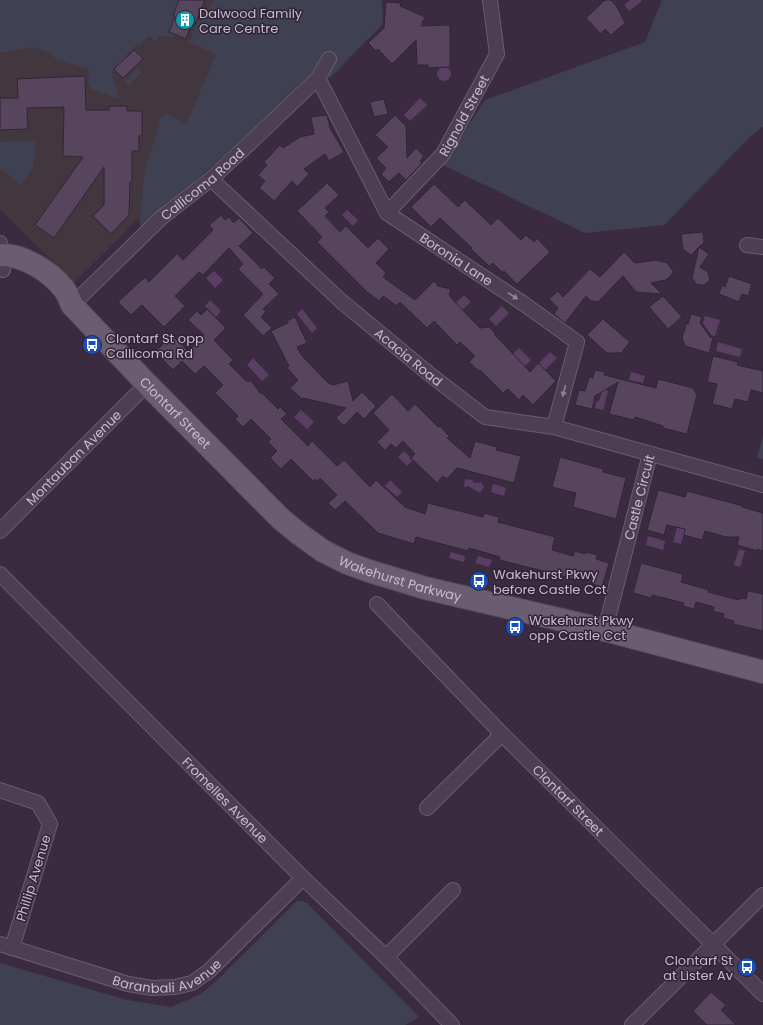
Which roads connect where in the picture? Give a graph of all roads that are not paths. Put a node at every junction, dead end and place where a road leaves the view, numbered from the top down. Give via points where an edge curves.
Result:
1 (490, 0) edge
2 (329, 59) dead end
3 (318, 78) junction
4 (211, 179) junction
5 (387, 213) junction
6 (747, 245) dead end
7 (763, 247) edge
8 (1, 258) edge
9 (72, 305) junction
10 (147, 384) junction
11 (554, 427) junction
12 (650, 454) junction
13 (763, 485) edge
14 (281, 519) joint
15 (0, 531) edge
16 (0, 574) edge
17 (377, 604) dead end
18 (605, 630) junction
19 (763, 672) edge
20 (502, 734) junction
21 (0, 790) edge
22 (427, 808) dead end
23 (303, 878) junction
24 (453, 890) dead end
25 (763, 895) edge
26 (714, 945) junction
27 (6, 946) edge
28 (386, 957) junction
29 (763, 994) edge
30 (452, 1025) edge
31 (632, 1025) edge

1 - 5 street, Rignold Street via 497,54 443,154
2 - 3 street, Callicoma Road
3 - 4 street, Callicoma Road
3 - 5 street, Boronia Lane
4 - 9 street, Callicoma Road via 161,218
4 - 11 street, Acacia Road via 341,301 485,417
5 -> 11 street, Boronia Lane via 577,342
6 - 7 street
8 - 9 main road, Clontarf Street via 24,259 39,267 64,289
9 - 10 main road, Clontarf Street
10 - 14 main road, Clontarf Street
10 - 15 street, Montauban Avenue
11 - 12 street, Acacia Road
12 - 13 street, Castle Circuit
12 - 18 street, Castle Circuit
14 - 18 main road, Wakehurst Parkway via 323,551 369,571 425,588
16 - 23 street, Fromelles Avenue
17 - 20 street, Clontarf Street
18 - 19 main road, Wakehurst Parkway
20 - 22 street
20 - 26 street, Clontarf Street
21 - 27 street, Phillip Avenue via 38,803 50,824
23 - 27 street, Baranbali Avenue via 209,971 192,983 152,988 128,984
23 - 28 street, Fromelles Avenue
24 - 28 street
25 - 26 street
26 - 29 street, Clontarf Street
26 - 31 street
28 - 30 street, Fromelles Avenue

